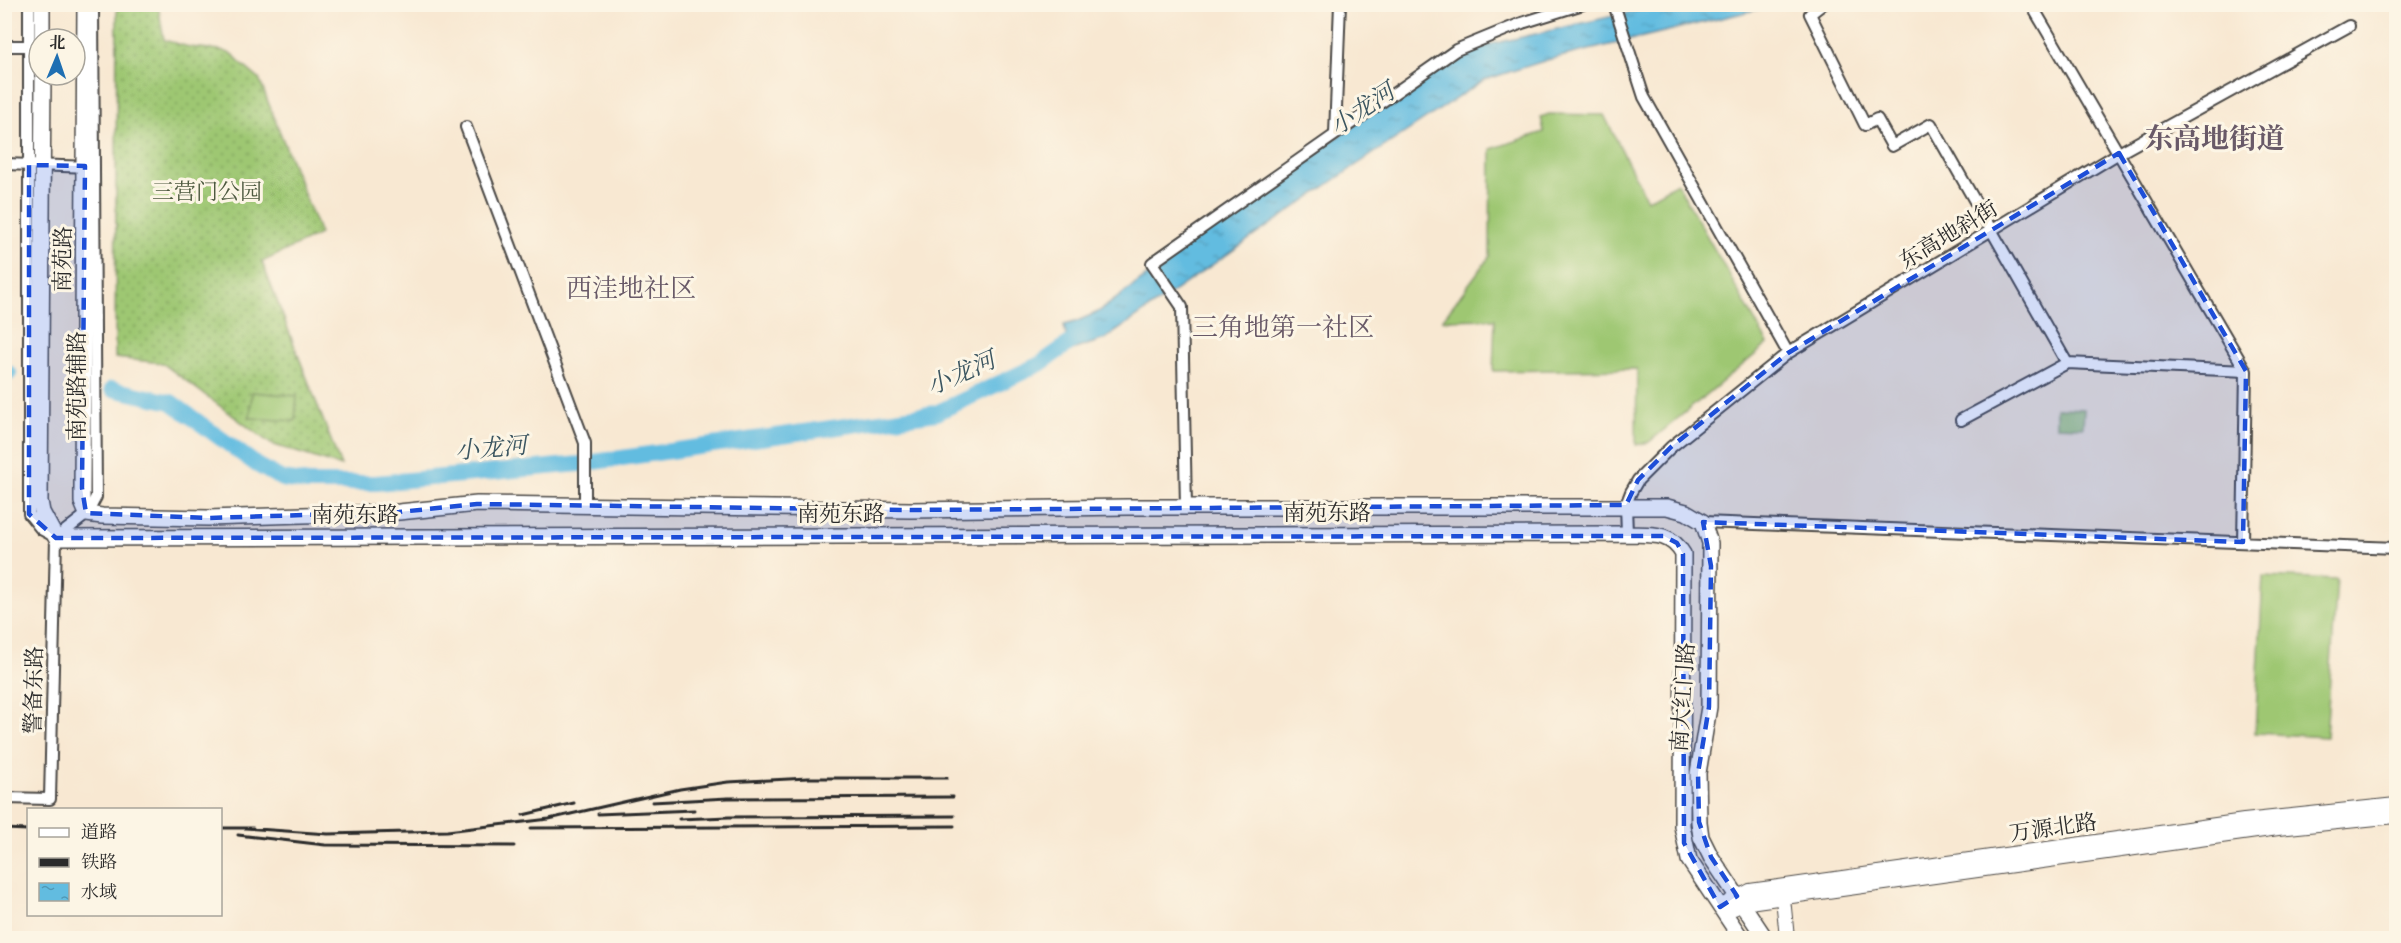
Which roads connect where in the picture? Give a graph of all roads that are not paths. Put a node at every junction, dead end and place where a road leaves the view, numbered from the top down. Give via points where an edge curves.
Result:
1 (29, 4) edge
2 (42, 4) edge
3 (85, 4) edge
4 (93, 4) edge
5 (1340, 4) edge
6 (1583, 4) edge
7 (1614, 4) edge
8 (1823, 4) edge
9 (2031, 4) edge
10 (2349, 26) dead end
11 (33, 27) edge
12 (38, 27) edge
13 (27, 44) edge
14 (4, 46) edge
15 (36, 87) edge
16 (42, 87) edge
17 (466, 127) dead end
18 (1335, 134) junction
19 (2118, 153) junction
20 (4, 164) edge
21 (36, 165) junction
22 (90, 167) junction
23 (1992, 231) junction
24 (1788, 353) junction
25 (2067, 363) junction
26 (2246, 371) junction
27 (1961, 420) dead end
28 (585, 505) junction
29 (1626, 505) junction
30 (1186, 507) junction
31 (87, 514) junction
32 (1703, 522) junction
33 (1627, 534) junction
34 (56, 538) junction
35 (2243, 542) junction
36 (2397, 548) edge
37 (4, 798) edge
38 (2397, 805) edge
39 (2397, 816) edge
40 (1783, 898) junction
41 (1740, 900) junction
42 (1722, 911) junction
43 (1741, 939) edge
44 (1765, 939) edge
45 (1787, 939) edge

1 - 11 street, 南苑路
2 - 12 highway, 南苑路
3 - 22 highway, 南苑路
4 - 22 street
5 - 18 street
6 - 18 street via 1456,50
7 - 24 street via 1644,97
8 - 23 street via 1810,14 1865,125 1877,119 1892,146 1931,124
9 - 19 street
10 - 19 street, 东高地斜街
13 - 14 street
15 - 21 street, 南苑路
16 - 21 highway, 南苑路
17 - 28 street via 585,443
18 - 30 street via 1152,263 1182,307
19 - 23 street, 东高地斜街
19 - 26 street
20 - 21 street
21 - 22 street
21 - 34 highway, 南苑路 via 40,501
22 - 31 highway, 南苑路 via 82,488
23 - 24 street, 东高地斜街
23 - 25 street
24 - 29 street, 东高地斜街 via 1671,447 1638,480
25 - 26 street
25 - 27 street
26 - 35 street
28 - 30 highway, 南苑东路 via 899,510
28 - 31 highway, 南苑东路 via 477,504 399,512 208,518
29 - 30 highway, 南苑东路
29 - 32 highway via 1667,507
29 - 33 street, 东高地斜街
31 - 34 street
32 - 35 street
32 - 41 highway, 南大红门路 via 1710,543 1711,566 1709,707 1698,773 1699,822 1711,857
33 - 34 highway, 南苑东路
33 - 42 highway, 南大红门路 via 1664,536 1677,543 1683,554 1682,826 1689,860
34 - 37 street, 警备东路 via 50,798
35 - 36 street
38 - 41 main road, 万源北路 via 2244,821 1762,889
39 - 40 main road, 万源北路 via 2278,828
40 - 41 main road, 万源北路
40 - 45 main road
41 - 42 main road
41 - 44 highway, 南大红门路
42 - 43 highway, 南大红门路

